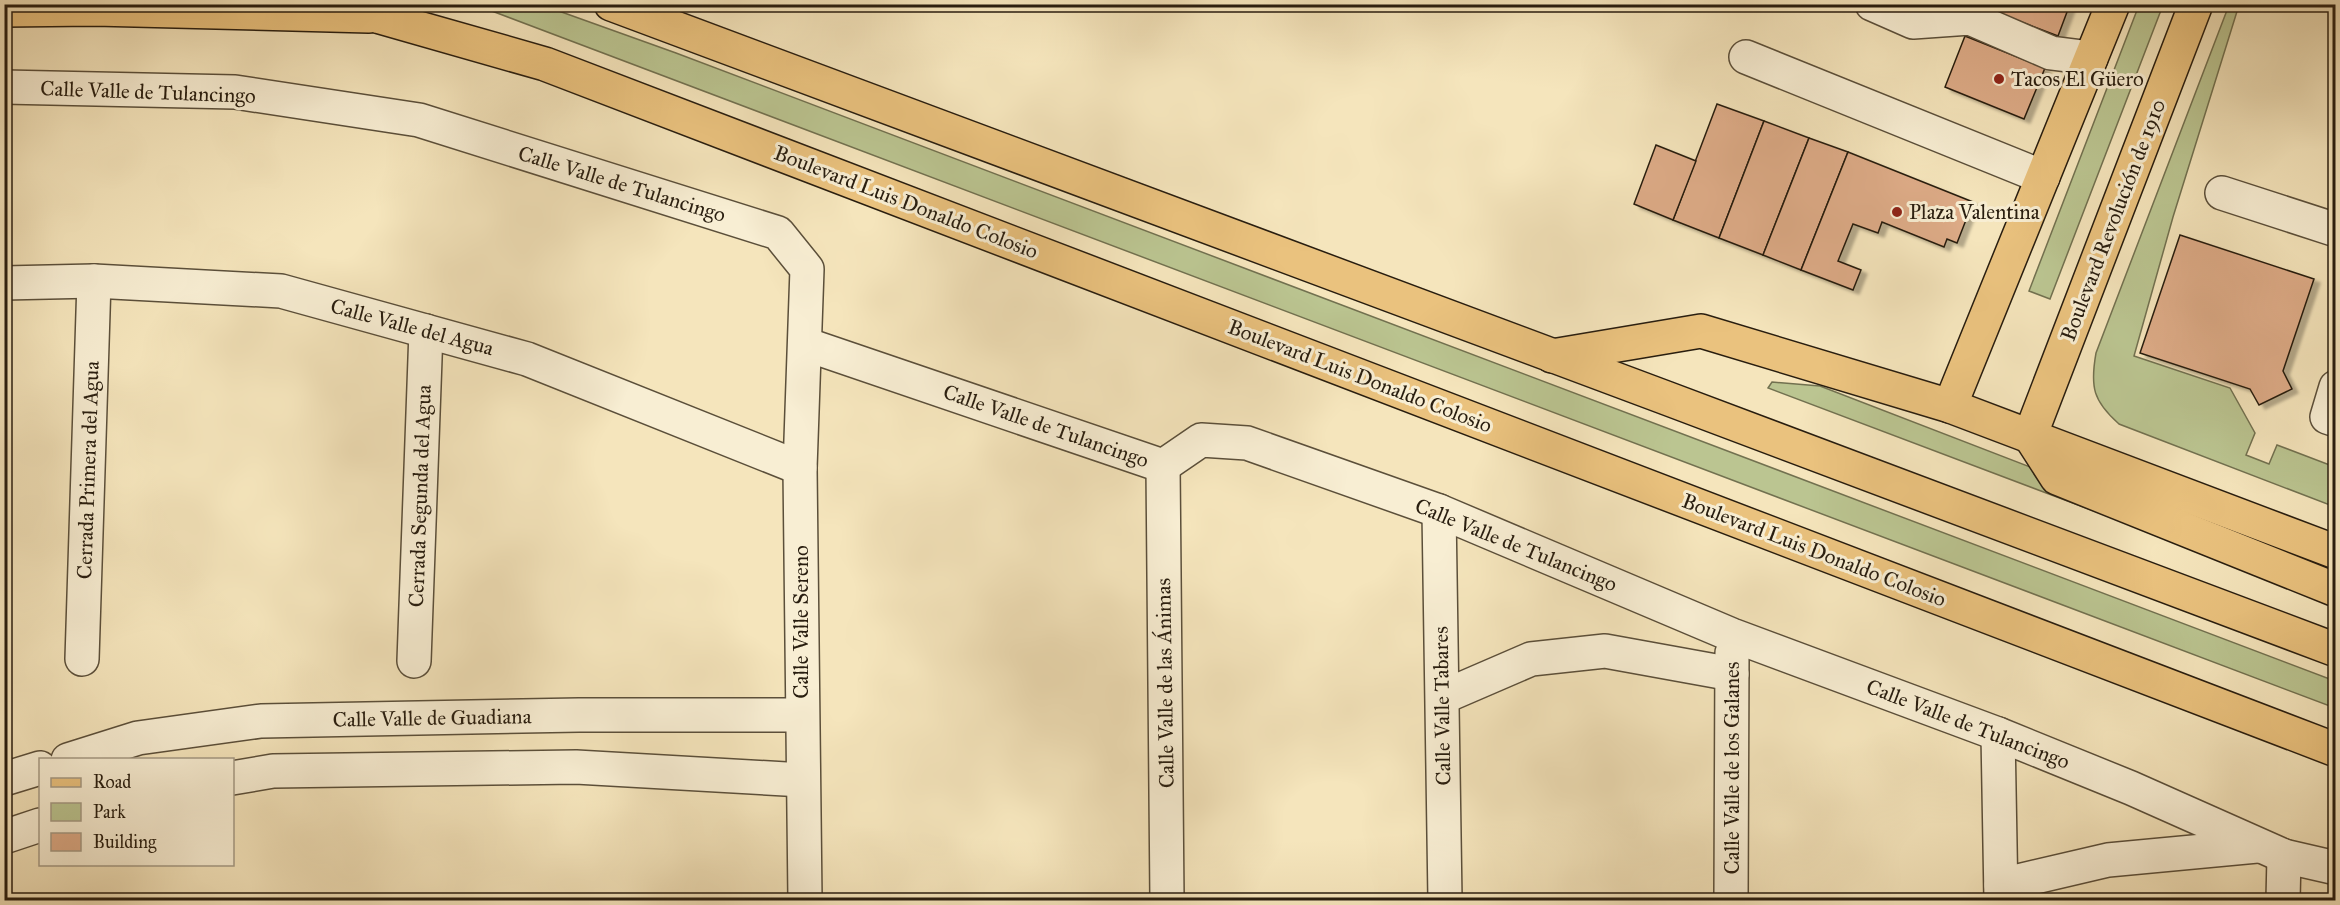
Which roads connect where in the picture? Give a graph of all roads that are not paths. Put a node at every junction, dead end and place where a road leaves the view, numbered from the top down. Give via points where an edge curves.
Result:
1 (346, 4) edge
2 (611, 4) edge
3 (1872, 4) edge
4 (2113, 4) edge
5 (2196, 4) edge
6 (4, 10) edge
7 (1917, 13) edge
8 (380, 17) junction
9 (1746, 57) dead end
10 (2091, 58) junction
11 (4, 87) edge
12 (2043, 177) junction
13 (2222, 193) dead end
14 (2336, 230) edge
15 (94, 281) junction
16 (4, 283) edge
17 (426, 331) junction
18 (805, 344) junction
19 (1551, 356) junction
20 (2336, 387) edge
21 (1950, 406) junction
22 (2336, 420) edge
23 (2030, 436) junction
24 (1163, 466) junction
25 (800, 468) junction
26 (1438, 511) junction
27 (2336, 552) edge
28 (2336, 590) edge
29 (1732, 635) junction
30 (2336, 650) edge
31 (82, 659) dead end
32 (414, 661) dead end
33 (1732, 674) junction
34 (1443, 697) junction
35 (801, 715) junction
36 (1998, 734) junction
37 (2336, 750) edge
38 (71, 758) edge
39 (234, 778) edge
40 (803, 780) junction
41 (39, 825) edge
42 (4, 837) edge
43 (2272, 851) junction
44 (2336, 868) edge
45 (2001, 893) edge
46 (805, 900) edge
47 (1167, 900) edge
48 (1445, 900) edge
49 (1731, 900) edge
50 (2283, 900) edge

1 - 8 main road, Boulevard Luis Donaldo Colosio
2 - 19 main road via 1050,165
3 - 7 street
4 - 10 main road
5 - 23 main road, Boulevard Revolución de 1910
6 - 8 main road, Boulevard Luis Donaldo Colosio
7 - 10 street via 1970,18 2051,53
8 - 37 main road, Boulevard Luis Donaldo Colosio via 545,64
9 - 12 street
10 - 12 main road
11 - 18 street, Calle Valle de Tulancingo via 235,92 419,120 778,232 807,269
12 - 21 main road
13 - 14 street
15 - 16 street, Calle Valle del Agua
15 - 17 street, Calle Valle del Agua via 281,291
15 - 31 street, Cerrada Primera del Agua
17 - 25 street, Calle Valle del Agua via 527,359
17 - 32 street, Cerrada Segunda del Agua
18 - 24 street, Calle Valle de Tulancingo
18 - 25 street, Calle Valle Sereno
19 - 21 main road via 1701,331
19 - 30 main road
20 - 22 street via 2327,417
21 - 23 main road
23 - 27 main road
23 - 28 main road via 2057,478
24 - 26 street, Calle Valle de Tulancingo via 1201,440 1247,443
24 - 47 street, Calle Valle de las Ánimas
25 - 35 street, Calle Valle Sereno
26 - 29 street, Calle Valle de Tulancingo
26 - 34 street, Calle Valle Tabares
29 - 33 street, Calle Valle de los Galanes
29 - 36 street, Calle Valle de Tulancingo
33 - 34 street via 1605,651 1531,659
33 - 49 street, Calle Valle de los Galanes
34 - 48 street, Calle Valle Tabares
35 - 38 street, Calle Valle de Guadiana via 261,721 138,738
35 - 40 street, Calle Valle Sereno
36 - 43 street, Calle Valle de Tulancingo
36 - 45 street
39 - 40 street via 273,771 576,767
40 - 46 street, Calle Valle Sereno
41 - 42 street
43 - 44 street, Calle Valle de Tulancingo
43 - 45 street via 2108,860
43 - 50 street

